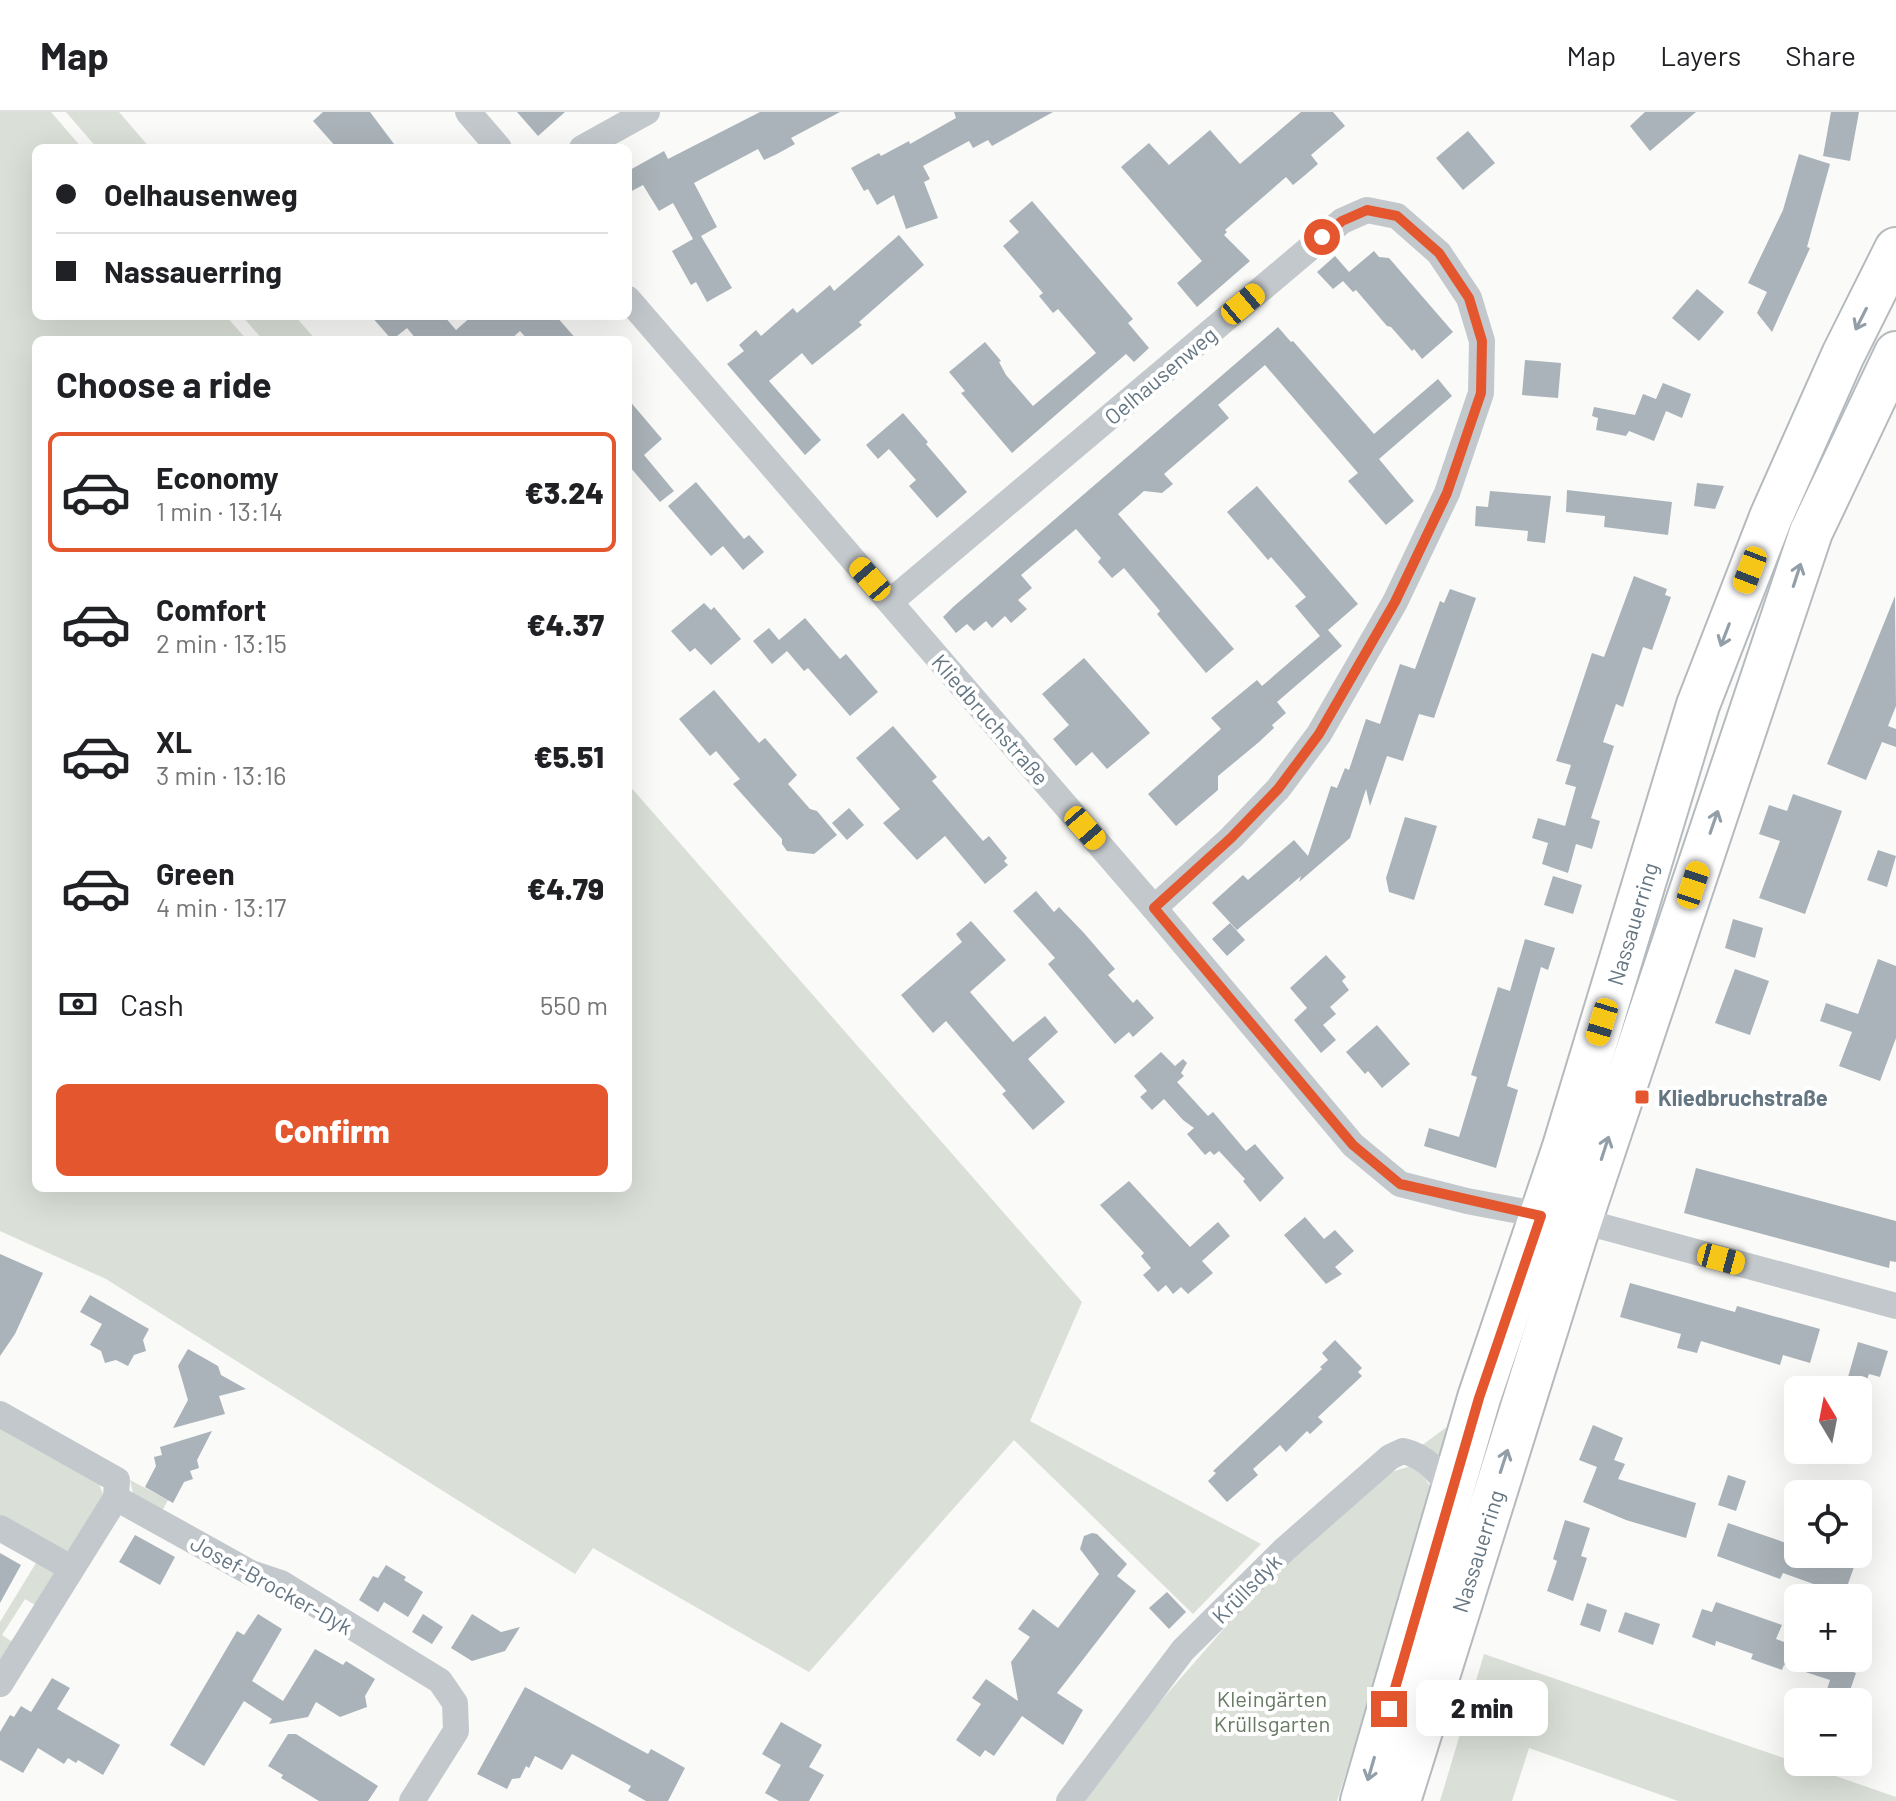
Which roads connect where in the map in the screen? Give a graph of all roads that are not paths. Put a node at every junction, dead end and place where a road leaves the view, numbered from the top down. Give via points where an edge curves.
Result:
1 (468, 112) edge
2 (647, 112) edge
3 (496, 144) edge
4 (589, 144) edge
5 (1896, 249) edge
6 (632, 304) edge
7 (1896, 353) edge
8 (890, 602) junction
9 (1154, 908) junction
10 (1561, 1219) junction
11 (1896, 1306) edge
12 (0, 1414) edge
13 (1451, 1494) junction
14 (116, 1498) junction
15 (0, 1528) edge
16 (71, 1568) junction
17 (0, 1684) edge
18 (412, 1801) edge
19 (1069, 1801) edge
20 (1362, 1801) edge
21 (1399, 1801) edge

1 - 3 street
2 - 4 street
5 -> 10 main road, Nassauerring via 1777,503 1698,705 1568,1135
6 - 8 street, Kliedbruchstraße
10 -> 7 main road, Nassauerring via 1811,532
8 - 9 street, Kliedbruchstraße
8 - 9 street, Oelhausenweg via 1342,221 1367,210 1397,216 1439,253 1469,298 1482,341 1481,393 1447,493 1395,602 1319,734 1278,789
9 - 10 street, Kliedbruchstraße via 1353,1145 1400,1184
10 - 11 street, Kliedbruchstraße
10 - 13 main road, Nassauerring via 1479,1398
21 -> 10 main road, Nassauerring
12 - 14 street, Josef-Brocker-Dyk via 117,1480
13 - 19 street, Krüllsdyk via 1419,1454 1403,1451 1390,1457 1285,1549 1183,1650
13 -> 20 main road, Nassauerring
14 - 16 street
14 - 18 street, Josef-Brocker-Dyk via 251,1573 281,1583 440,1681 455,1703 456,1731
15 - 16 street
16 - 17 street

